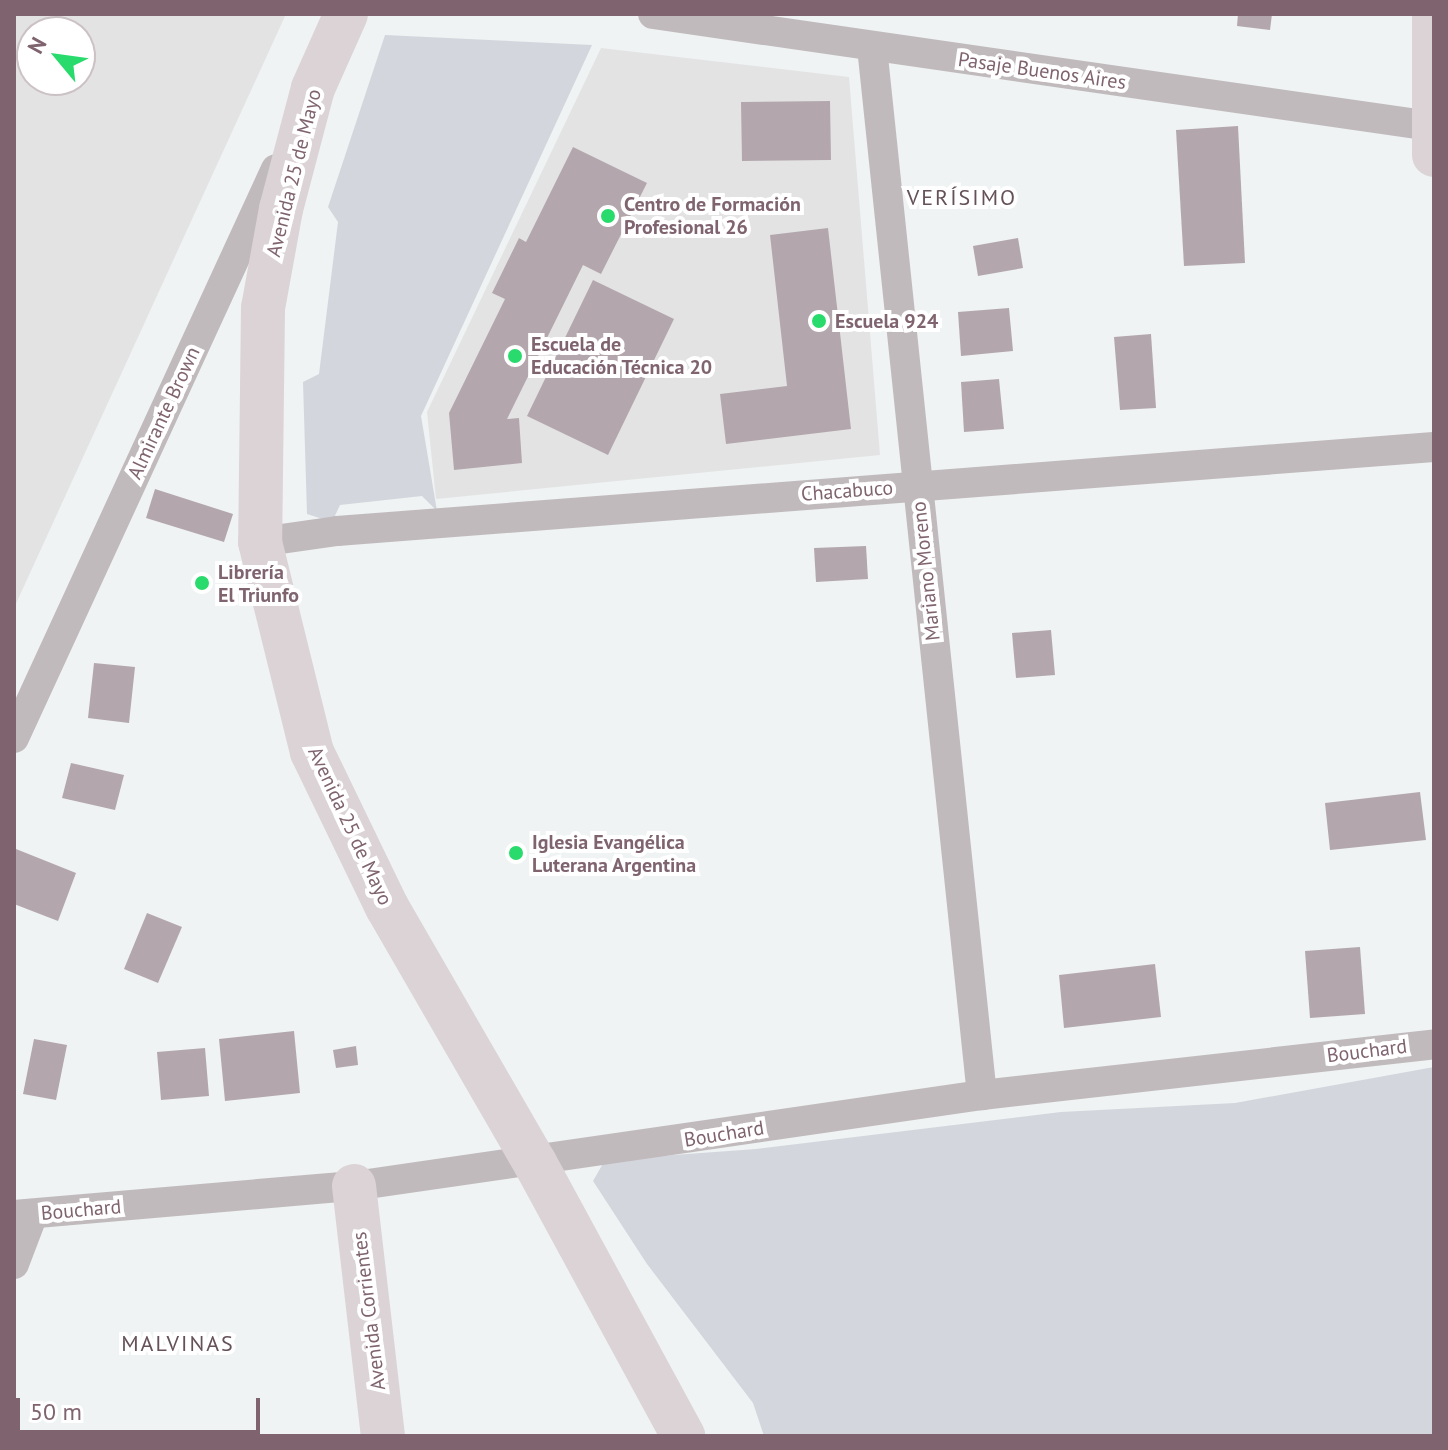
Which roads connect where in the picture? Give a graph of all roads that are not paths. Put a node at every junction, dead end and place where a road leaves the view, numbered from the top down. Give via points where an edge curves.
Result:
1 (346, 14) edge
2 (653, 14) edge
3 (1434, 14) edge
4 (872, 47) junction
5 (313, 88) junction
6 (1432, 141) edge
7 (1434, 447) edge
8 (917, 486) junction
9 (260, 542) junction
10 (14, 738) edge
11 (1434, 1044) edge
12 (982, 1095) junction
13 (535, 1163) junction
14 (354, 1186) junction
15 (23, 1215) edge
16 (14, 1264) edge
17 (383, 1436) edge
18 (683, 1436) edge

1 - 5 main road, Avenida 25 de Mayo
2 - 4 street, Pasaje Buenos Aires
3 - 6 main road
4 - 6 street, Pasaje Buenos Aires
4 - 8 street, Mariano Moreno
5 - 9 main road, Avenida 25 de Mayo via 281,209 263,308
5 - 10 street, Almirante Brown
7 - 8 street, Chacabuco
8 - 9 street, Chacabuco via 337,531
8 - 12 street, Mariano Moreno
9 - 13 main road, Avenida 25 de Mayo via 312,752 387,907
11 - 12 street, Bouchard
12 - 13 street, Bouchard
13 - 14 street, Bouchard
13 - 18 main road, Avenida 25 de Mayo
14 - 15 street, Bouchard
14 - 17 main road, Avenida Corrientes
15 - 16 street

